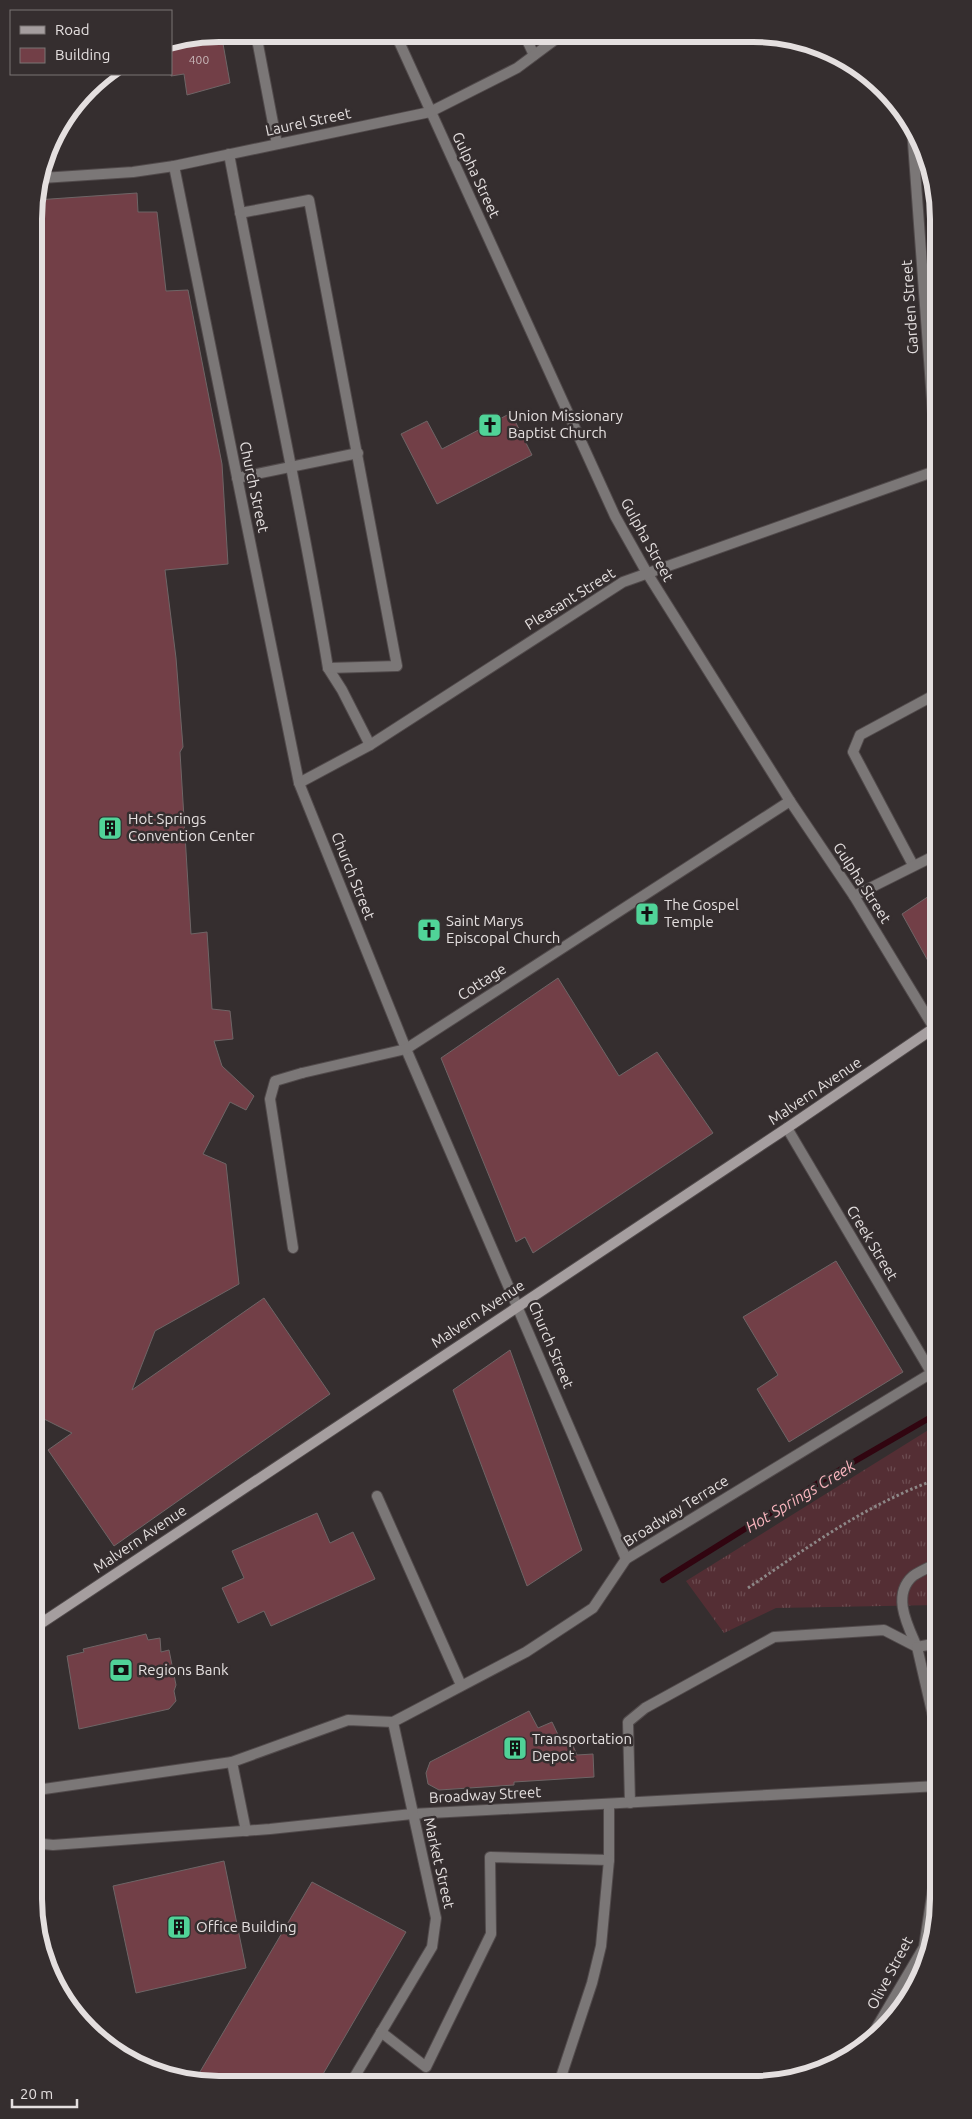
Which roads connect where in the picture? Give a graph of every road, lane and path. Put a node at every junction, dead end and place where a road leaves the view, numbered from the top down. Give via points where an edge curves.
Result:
1 (528, 42) edge
2 (551, 42) edge
3 (258, 43) edge
4 (399, 43) edge
5 (534, 55) junction
6 (430, 112) junction
7 (277, 144) junction
8 (913, 146) edge
9 (229, 154) junction
10 (174, 166) junction
11 (48, 178) edge
12 (240, 213) junction
13 (930, 366) edge
14 (358, 453) junction
15 (291, 466) junction
16 (930, 474) edge
17 (237, 478) junction
18 (647, 572) junction
19 (328, 668) junction
20 (930, 697) edge
21 (370, 745) junction
22 (299, 783) junction
23 (790, 801) junction
24 (930, 858) edge
25 (913, 865) junction
26 (854, 896) junction
27 (930, 1017) edge
28 (930, 1031) edge
29 (406, 1049) junction
30 (787, 1128) junction
31 (293, 1248) dead end
32 (518, 1306) junction
33 (930, 1364) edge
34 (930, 1373) edge
35 (930, 1482) edge
36 (377, 1496) dead end
37 (626, 1559) junction
38 (930, 1567) edge
39 (748, 1588) dead end
40 (42, 1623) edge
41 (930, 1644) edge
42 (917, 1646) junction
43 (461, 1685) junction
44 (930, 1703) edge
45 (393, 1722) junction
46 (232, 1762) junction
47 (930, 1786) edge
48 (42, 1789) edge
49 (630, 1802) junction
50 (609, 1804) junction
51 (412, 1814) junction
52 (246, 1831) junction
53 (42, 1844) edge
54 (609, 1860) junction
55 (918, 1961) edge
56 (881, 2021) edge
57 (382, 2032) junction
58 (355, 2076) edge
59 (561, 2076) edge

1 - 5 street
2 - 5 street, Laurel Street
3 - 7 street
4 - 6 street, Gulpha Street
5 - 6 street, Laurel Street via 517,68
6 - 7 street, Laurel Street
6 - 18 street, Gulpha Street via 615,516
7 - 9 street, Laurel Street
8 - 13 street, Garden Street
9 - 10 street, Laurel Street
9 - 12 street
10 - 11 street, Laurel Street
10 - 17 street, Church Street
12 - 14 street via 309,200
12 - 15 street
14 - 15 street
14 - 19 street via 397,666
15 - 17 street
15 - 19 street
16 - 18 street, Pleasant Street
17 - 22 street, Church Street
18 - 21 street, Pleasant Street via 622,582
18 - 23 street, Gulpha Street
19 - 21 street
20 - 25 street via 860,734 852,752
21 - 22 street, Pleasant Street
22 - 29 street, Church Street
23 - 26 street, Gulpha Street
23 - 29 street, Cottage
24 - 25 street
25 - 26 street
26 - 27 street, Gulpha Street
28 - 30 main road, Malvern Avenue
29 - 31 street, Cottage via 275,1081 270,1099
29 - 32 street, Church Street
30 - 32 main road, Malvern Avenue
30 - 33 street, Creek Street
32 - 37 street, Church Street
32 - 40 main road, Malvern Avenue
34 - 37 street, Broadway Terrace
35 - 39 path via 911,1488 832,1531
36 - 43 street
37 - 43 street, Broadway Terrace via 593,1608 526,1652
38 - 42 street via 913,1576 904,1587 902,1612
41 - 42 street
42 - 44 street
42 - 49 street via 884,1630 774,1637 645,1708 628,1722
43 - 45 street, Broadway Terrace
45 - 46 street via 348,1720
45 - 51 street, Market Street
46 - 48 street
46 - 52 street
47 - 49 street, Broadway Street
49 - 50 street, Broadway Street
50 - 51 street, Broadway Street
50 - 54 street
51 - 52 street, Broadway Street
51 - 57 street, Market Street via 436,1918 432,1947
52 - 53 street, Broadway Street
54 - 57 street via 490,1857 491,1934 426,2067
54 - 59 street via 601,1946
55 - 56 street, Olive Street
57 - 58 street, Market Street

